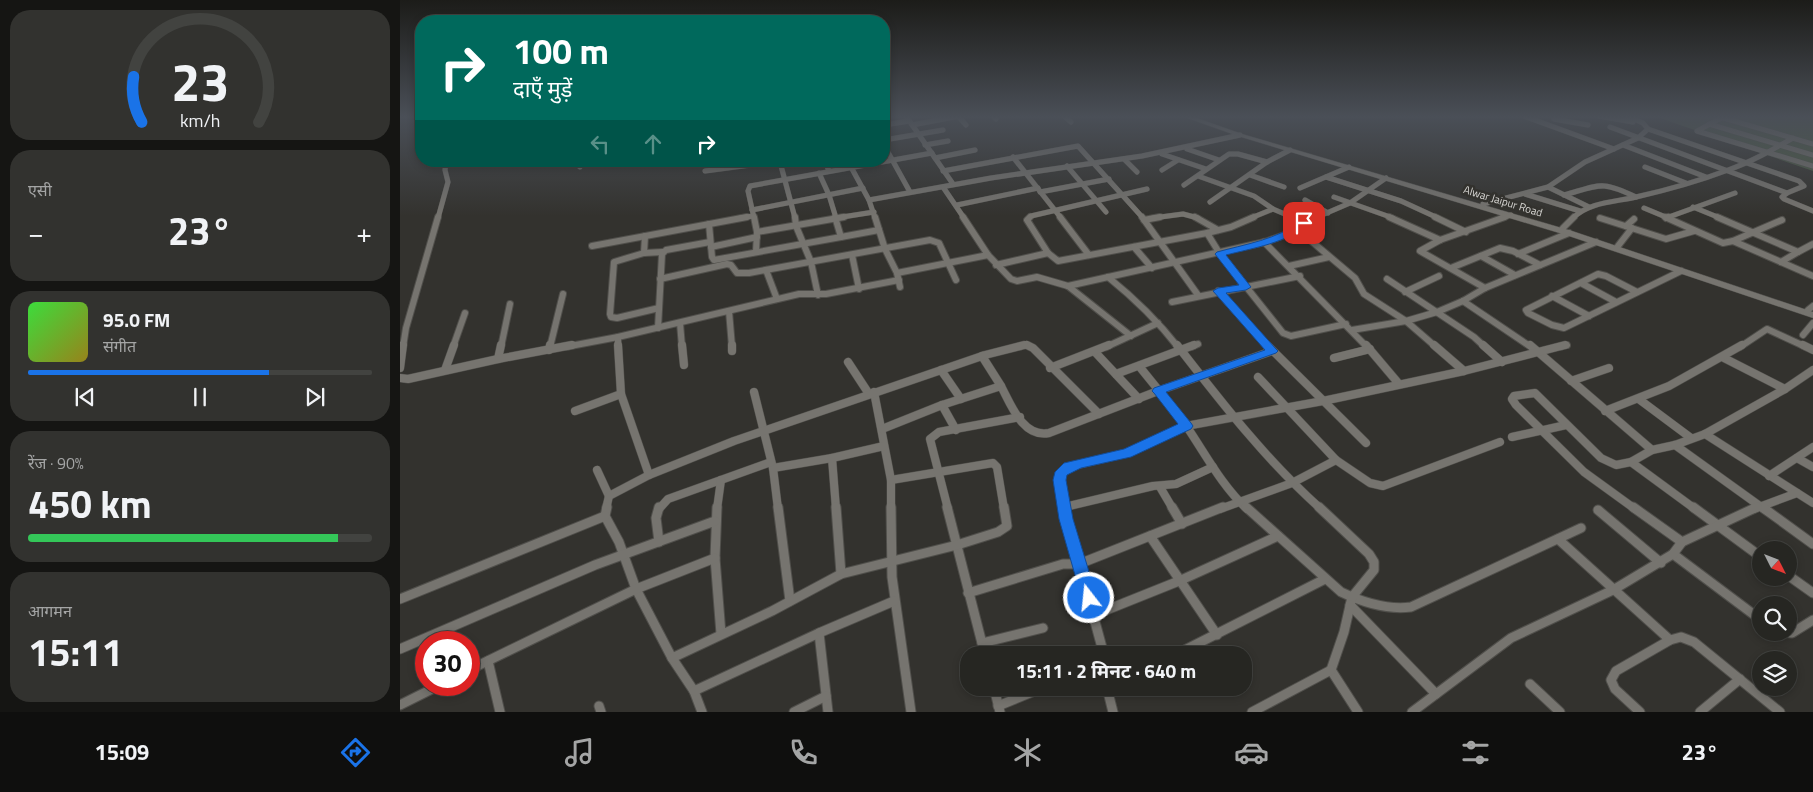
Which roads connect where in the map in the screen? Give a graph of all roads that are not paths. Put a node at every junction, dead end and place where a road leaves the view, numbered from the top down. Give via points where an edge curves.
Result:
1 (928, 149) edge
2 (1053, 149) edge
3 (1081, 149) edge
4 (1180, 149) edge
5 (1189, 149) edge
6 (1297, 149) edge
7 (1614, 149) edge
8 (1635, 149) edge
9 (1670, 149) edge
10 (1707, 149) edge
11 (1759, 149) edge
12 (1774, 149) edge
13 (1795, 149) edge
14 (975, 150) dead end
15 (1290, 150) joint
16 (1769, 152) junction
17 (1161, 153) junction
18 (890, 155) edge
19 (933, 155) junction
20 (1813, 155) edge
21 (1013, 157) junction
22 (1124, 159) junction
23 (890, 160) edge
24 (893, 160) junction
25 (1178, 160) junction
26 (1219, 160) junction
27 (1094, 162) junction
28 (1267, 162) junction
29 (1747, 163) junction
30 (1067, 166) junction
31 (1813, 166) edge
32 (445, 167) edge
33 (726, 167) edge
34 (781, 167) edge
35 (827, 167) edge
36 (852, 167) joint
37 (1349, 167) junction
38 (1645, 167) dead end
39 (943, 170) junction
40 (1162, 170) dead end
41 (1206, 170) junction
42 (1728, 170) junction
43 (705, 171) dead end
44 (829, 171) junction
45 (1137, 172) dead end
46 (819, 173) junction
47 (1027, 173) junction
48 (1250, 175) junction
49 (1198, 176) junction
50 (1326, 177) junction
51 (1707, 177) junction
52 (1386, 178) junction
53 (785, 179) junction
54 (1110, 179) junction
55 (953, 184) junction
56 (1686, 184) junction
57 (1083, 185) junction
58 (1184, 186) dead end
59 (943, 187) junction
60 (1284, 187) dead end
61 (1548, 187) junction
62 (863, 188) junction
63 (1231, 188) junction
64 (1300, 188) dead end
65 (1147, 189) dead end
66 (1039, 190) junction
67 (1367, 190) junction
68 (910, 192) junction
69 (1735, 193) dead end
70 (1787, 193) junction
71 (1123, 194) junction
72 (1523, 194) junction
73 (1564, 194) junction
74 (829, 195) junction
75 (1334, 197) dead end
76 (1637, 197) junction
77 (869, 200) junction
78 (1096, 200) junction
79 (1305, 200) dead end
80 (791, 201) junction
81 (1210, 202) dead end
82 (1350, 203) junction
83 (1483, 204) junction
84 (957, 205) junction
85 (1589, 207) junction
86 (1693, 207) junction
87 (1644, 208) dead end
88 (1273, 209) junction
89 (1055, 210) junction
90 (1580, 210) junction
91 (1813, 211) edge
92 (874, 212) junction
93 (1106, 212) dead end
94 (753, 213) junction
95 (1328, 213) junction
96 (1511, 215) junction
97 (1600, 218) dead end
98 (1666, 218) junction
99 (834, 219) junction
100 (1634, 219) dead end
101 (1144, 220) junction
102 (1782, 220) dead end
103 (1304, 223) junction
104 (709, 224) junction
105 (796, 226) junction
106 (1629, 227) junction
107 (1297, 229) junction
108 (879, 230) junction
109 (1218, 230) junction
110 (1566, 231) junction
111 (1694, 231) junction
112 (1466, 232) junction
113 (1207, 233) junction
114 (1752, 233) junction
115 (757, 235) junction
116 (645, 236) junction
117 (841, 237) junction
118 (1440, 240) junction
119 (1733, 241) junction
120 (1162, 242) junction
121 (1264, 242) junction
122 (1596, 242) junction
123 (711, 244) junction
124 (804, 244) junction
125 (1813, 244) edge
126 (592, 246) dead end
127 (1618, 246) junction
128 (1134, 247) junction
129 (885, 249) junction
130 (663, 252) junction
131 (756, 252) junction
132 (1798, 252) junction
133 (644, 253) junction
134 (1048, 253) junction
135 (988, 254) junction
136 (1220, 254) junction
137 (1518, 254) junction
138 (852, 255) junction
139 (1089, 255) junction
140 (1481, 256) junction
141 (1329, 257) junction
142 (1016, 260) junction
143 (811, 262) junction
144 (949, 262) junction
145 (1781, 262) junction
146 (1176, 263) junction
147 (996, 265) junction
148 (1289, 266) junction
149 (1540, 266) junction
150 (1021, 267) dead end
151 (1152, 268) junction
152 (1451, 268) junction
153 (766, 270) junction
154 (1682, 271) junction
155 (1515, 275) junction
156 (1300, 276) junction
157 (1439, 276) dead end
158 (1813, 276) edge
159 (1108, 277) junction
160 (660, 279) junction
161 (1387, 279) dead end
162 (899, 280) junction
163 (956, 280) dead end
164 (1581, 284) junction
165 (1068, 286) junction
166 (1246, 287) junction
167 (1485, 288) junction
168 (859, 289) junction
169 (1218, 291) junction
170 (1405, 292) junction
171 (1637, 292) junction
172 (563, 294) dead end
173 (818, 295) junction
174 (1198, 295) junction
175 (1552, 296) junction
176 (777, 298) junction
177 (1463, 301) junction
178 (1172, 302) dead end
179 (1616, 302) junction
180 (510, 304) dead end
181 (659, 308) junction
182 (729, 311) junction
183 (1812, 311) edge
184 (1437, 312) junction
185 (465, 313) dead end
186 (1589, 316) junction
187 (1406, 321) junction
188 (680, 323) junction
189 (1158, 323) junction
190 (1813, 323) edge
191 (1346, 324) junction
192 (658, 328) junction
193 (1352, 330) junction
194 (1803, 335) dead end
195 (1131, 336) junction
196 (618, 337) junction
197 (1198, 344) dead end
198 (1567, 345) dead end
199 (1370, 349) junction
200 (549, 350) junction
201 (1813, 350) edge
202 (732, 351) dead end
203 (1181, 351) junction
204 (1272, 351) junction
205 (1095, 352) junction
206 (1537, 352) junction
207 (982, 356) junction
208 (1334, 358) dead end
209 (1724, 358) junction
210 (498, 359) junction
211 (848, 362) dead end
212 (1502, 362) junction
213 (684, 365) dead end
214 (1139, 366) junction
215 (400, 368) edge
216 (1050, 368) junction
217 (1610, 368) dead end
218 (445, 370) junction
219 (941, 370) junction
220 (1813, 370) edge
221 (1464, 371) junction
222 (1116, 374) junction
223 (1199, 376) junction
224 (1258, 377) dead end
225 (400, 378) edge
226 (1571, 380) junction
227 (1399, 384) junction
228 (1001, 386) junction
229 (1785, 389) junction
230 (1158, 391) junction
231 (754, 392) dead end
232 (871, 393) junction
233 (621, 394) junction
234 (961, 399) junction
235 (1139, 399) junction
236 (1640, 400) junction
237 (1322, 401) junction
238 (942, 405) junction
239 (1286, 406) junction
240 (575, 411) dead end
241 (1606, 411) junction
242 (1098, 414) junction
243 (1020, 417) junction
244 (1233, 418) junction
245 (1566, 425) junction
246 (1186, 426) junction
247 (882, 429) junction
248 (764, 430) junction
249 (956, 430) junction
250 (1542, 431) junction
251 (1705, 434) junction
252 (1512, 437) dead end
253 (1691, 438) junction
254 (1366, 442) dead end
255 (1500, 442) dead end
256 (1675, 444) junction
257 (884, 446) junction
258 (1813, 447) edge
259 (1652, 450) junction
260 (832, 458) junction
261 (1797, 458) junction
262 (1336, 460) junction
263 (1630, 462) junction
264 (772, 465) junction
265 (1213, 467) junction
266 (1813, 467) edge
267 (597, 470) dead end
268 (940, 472) junction
269 (649, 475) junction
270 (1769, 476) junction
271 (721, 480) junction
272 (891, 480) junction
273 (1292, 483) junction
274 (1160, 487) junction
275 (1797, 493) junction
276 (609, 496) junction
277 (1239, 501) junction
278 (1813, 503) edge
279 (1065, 507) junction
280 (1760, 507) junction
281 (1598, 510) dead end
282 (605, 516) junction
283 (715, 521) junction
284 (1182, 524) junction
285 (1718, 526) junction
286 (1581, 528) dead end
287 (1150, 536) junction
288 (1278, 536) junction
289 (1558, 539) junction
290 (660, 542) junction
291 (1682, 542) junction
292 (1813, 544) edge
293 (957, 545) junction
294 (1752, 551) edge
295 (1673, 554) junction
296 (624, 555) junction
297 (715, 558) junction
298 (891, 562) junction
299 (1661, 563) junction
300 (1079, 564) junction
301 (841, 574) junction
302 (1325, 579) junction
303 (1179, 581) junction
304 (1798, 582) edge
305 (636, 589) junction
306 (1613, 590) junction
307 (968, 593) junction
308 (1813, 593) edge
309 (400, 598) edge
310 (790, 601) junction
311 (894, 601) junction
312 (1351, 601) junction
313 (1752, 613) edge
314 (1094, 615) junction
315 (1812, 622) edge
316 (1043, 628) dead end
317 (1797, 631) edge
318 (819, 633) junction
319 (721, 634) junction
320 (1217, 635) junction
321 (1670, 640) junction
322 (982, 643) junction
323 (983, 646) edge
324 (1102, 646) edge
325 (1194, 646) edge
326 (400, 649) edge
327 (672, 658) junction
328 (488, 661) junction
329 (480, 665) edge
330 (1331, 670) junction
331 (1740, 679) junction
332 (1530, 684) dead end
333 (694, 692) junction
334 (1436, 694) junction
335 (418, 696) edge
336 (826, 696) junction
337 (996, 696) edge
338 (1026, 696) edge
339 (1109, 696) edge
340 (400, 705) edge
341 (999, 709) edge
342 (500, 712) edge
343 (702, 712) edge
344 (794, 712) edge
345 (828, 712) edge
346 (911, 712) edge
347 (1113, 712) edge
348 (1252, 712) edge
349 (1358, 712) edge
350 (1412, 712) edge
351 (1560, 712) edge
352 (1640, 712) edge
353 (1700, 712) edge
354 (1780, 712) edge

1 - 19 street
2 - 21 street
3 - 27 street
4 - 17 street
5 - 26 street
6 - 83 main road, Alwar Jaipur Road
7 - 61 street via 1585,162 1572,174
8 - 51 street
9 - 42 street
10 - 29 street
11 - 16 street
12 - 16 street
13 - 20 street
14 - 19 street
15 - 28 street
15 - 37 main road, Alwar Jaipur Road
16 - 29 street
16 - 31 street
17 - 22 street
17 - 25 street
18 - 24 street
19 - 24 street
19 - 39 street
21 - 39 street
21 - 47 street
22 - 27 street
22 - 45 street
23 - 24 street
24 - 68 street
25 - 40 street
25 - 41 street
26 - 28 street via 1234,153
26 - 41 street
27 - 30 street
27 - 54 street
28 - 48 street
29 - 42 street
29 - 70 street via 1804,184
30 - 47 street
30 - 57 street
32 - 215 street via 448,182 406,328
33 - 43 street
34 - 53 street
35 - 44 street
36 - 44 street
36 - 62 street
37 - 50 street
37 - 52 main road, Alwar Jaipur Road
38 - 56 street
39 - 55 street
41 - 49 street
42 - 51 street
42 - 70 street
44 - 46 street
46 - 53 street
46 - 74 street
47 - 55 street
47 - 66 street
48 - 60 street
48 - 63 street
49 - 58 street
49 - 63 street
50 - 64 street
50 - 67 street
51 - 56 street
52 - 67 street
52 - 96 main road, Alwar Jaipur Road
53 - 80 street
53 - 94 street via 750,186
54 - 57 street
54 - 71 street
55 - 59 street
56 - 76 street
57 - 66 street
57 - 78 street
59 - 68 street
59 - 84 street
61 - 72 street
61 - 73 street
62 - 74 street
62 - 77 street
63 - 81 street
63 - 88 street via 1254,196
65 - 71 street
66 - 84 street
66 - 89 street
67 - 82 street
67 - 112 street via 1406,203
68 - 77 street
69 - 86 street
70 - 91 street via 1782,197 1784,199
71 - 78 street
71 - 101 street
72 - 83 street
72 - 90 street
73 - 76 street via 1604,184
73 - 85 street
74 - 80 street
74 - 99 street
75 - 82 street
76 - 85 street
77 - 92 street
78 - 89 street
78 - 93 street
79 - 95 street
80 - 94 street
80 - 105 street
82 - 95 street
82 - 118 street
83 - 110 main road, Alwar Jaipur Road
84 - 135 street
85 - 90 street
86 - 98 street
86 - 114 street
87 - 98 street
88 - 103 street
88 - 109 street
89 - 134 street via 1028,218
89 - 139 street
90 - 110 street
92 - 99 street
92 - 108 street
94 - 104 street
94 - 115 street
95 - 103 street
96 - 110 main road, Alwar Jaipur Road
96 - 112 street
97 - 106 street
98 - 111 street
99 - 105 street
99 - 117 street
100 - 106 street
101 - 109 street via 1189,214
101 - 120 street
102 - 114 street
103 - 107 street
104 - 116 street
104 - 123 street
105 - 115 street
105 - 124 street
106 - 111 street via 1666,239
106 - 127 street
107 - 121 street
107 - 141 street
108 - 117 street
108 - 129 street
109 - 113 street
110 - 122 main road, Alwar Jaipur Road
110 - 127 main road, Alwar Jaipur Road
110 - 137 street
111 - 119 street via 1718,242
112 - 118 street
113 - 120 street
113 - 136 street
114 - 119 street
114 - 132 street
115 - 123 street
115 - 131 street
116 - 126 street
116 - 133 street
117 - 124 street
118 - 152 street via 1420,250
119 - 145 street
120 - 128 street
120 - 146 street
121 - 136 street
121 - 148 street
122 - 149 street
122 - 154 main road, Alwar Jaipur Road
123 - 130 street
123 - 131 street via 714,260
124 - 131 street
124 - 143 street
125 - 132 street
127 - 183 main road, Alwar Jaipur Road
128 - 139 street
128 - 151 street
129 - 138 street
129 - 144 street via 936,241
129 - 162 street
130 - 133 street
130 - 160 street
132 - 145 street
133 - 181 street via 614,262 610,314 618,318
134 - 139 street via 1058,261
134 - 142 street
135 - 144 street
135 - 147 street
136 - 146 street
136 - 166 street
137 - 140 street via 1500,248
137 - 149 street
138 - 143 street
138 - 168 street
140 - 152 street
140 - 155 street
141 - 148 street
141 - 187 street via 1359,282 1364,294
142 - 147 street
142 - 150 street
143 - 153 street
143 - 173 street
144 - 162 street
144 - 163 street
145 - 158 street
146 - 151 street
146 - 174 street
147 - 165 street via 1014,280 1037,277
148 - 156 street
149 - 155 street
151 - 159 street
152 - 167 street
153 - 160 street via 740,273 727,264
153 - 176 street
154 - 171 street
154 - 183 main road, Alwar Jaipur Road
155 - 167 street
156 - 166 street
156 - 191 street
157 - 170 street
159 - 165 street
159 - 189 street
160 - 181 street
161 - 170 street
162 - 168 street
164 - 171 street via 1602,274
164 - 175 street
164 - 179 street
165 - 195 street
166 - 169 street
166 - 191 street via 1286,335
167 - 177 street
168 - 173 street
169 - 174 street
169 - 204 street
170 - 184 street
171 - 179 street
172 - 200 street
173 - 176 street
174 - 178 street
175 - 186 street
175 - 186 street via 1526,310 1560,328
176 - 182 street
177 - 184 street
177 - 206 street
179 - 186 street
180 - 210 street
181 - 192 street
182 - 188 street
182 - 202 street
184 - 187 street
184 - 212 street via 1474,337
185 - 218 street
187 - 193 street
187 - 221 street
188 - 192 street
188 - 213 street
189 - 195 street
189 - 203 street
190 - 194 street
191 - 193 street
192 - 196 street
193 - 199 street
195 - 205 street
196 - 200 street
196 - 233 street
197 - 203 street
198 - 206 street
199 - 208 street
199 - 227 street
200 - 210 street
201 - 209 street via 1767,329
203 - 214 street
203 - 223 street
204 - 223 street
204 - 237 street
205 - 216 street
205 - 222 street
206 - 212 street
206 - 226 street
207 - 216 street via 1026,345 1033,348
207 - 219 street
207 - 228 street
209 - 229 street
209 - 236 street
210 - 218 street
211 - 232 street
212 - 221 street
214 - 222 street
214 - 230 street
216 - 242 street
217 - 226 street
218 - 225 street
219 - 232 street
219 - 234 street
220 - 229 street
221 - 227 street
222 - 235 street
223 - 230 street
223 - 244 street
224 - 239 street
226 - 241 street
227 - 237 street
228 - 234 street
228 - 243 street
229 - 251 street
230 - 235 street
230 - 246 street
231 - 248 street
232 - 247 street
232 - 248 street
233 - 240 street
233 - 269 street
234 - 238 street
235 - 242 street
236 - 241 street
236 - 253 street
237 - 239 street
237 - 254 street
238 - 247 street
238 - 249 street
239 - 244 street
239 - 262 street
241 - 259 street
242 - 243 street via 1041,434 1033,432
243 - 249 street
244 - 246 street
244 - 273 street
245 - 250 street
245 - 250 street via 1535,392 1514,396 1514,402
245 - 263 street via 1609,463
246 - 265 street
246 - 279 street via 1127,453 1068,467 1061,472 1060,480
247 - 257 street
248 - 264 street
248 - 269 street
249 - 268 street via 939,432 930,439
250 - 252 street
250 - 291 street via 1584,472
251 - 253 street
251 - 270 street
253 - 256 street
255 - 262 street via 1383,486 1367,482 1349,466
256 - 259 street
256 - 280 street
257 - 260 street
257 - 272 street
258 - 261 street
259 - 263 street
260 - 264 street
260 - 301 street
261 - 266 street
261 - 270 street
262 - 273 street
263 - 285 street
264 - 271 street
264 - 310 street
265 - 274 street
265 - 277 street
267 - 276 street
268 - 272 street
268 - 293 street
268 - 293 street via 988,462 997,467 1008,526
269 - 276 street
270 - 275 street
271 - 283 street
271 - 290 street via 660,504 656,513
272 - 298 street
273 - 277 street
273 - 312 street via 1374,562 1374,570
274 - 279 street
274 - 284 street
275 - 278 street
275 - 280 street
276 - 282 street
277 - 284 street
277 - 288 street
279 - 300 street
280 - 285 street
280 - 292 street
281 - 299 street
282 - 296 street
282 - 309 street
283 - 290 street
283 - 297 street
284 - 287 street
285 - 291 street
285 - 294 street
286 - 289 street
287 - 300 street
287 - 303 street
288 - 302 street
288 - 303 street
289 - 306 street
289 - 312 street via 1411,607 1396,609
290 - 296 street
291 - 295 street
293 - 298 street
293 - 307 street
295 - 299 street
295 - 313 street
296 - 305 street
296 - 326 street
297 - 305 street
297 - 319 street
298 - 301 street
298 - 311 street
299 - 306 street
300 - 307 street via 1063,564
300 - 314 street
301 - 310 street
302 - 312 street
302 - 320 street
303 - 314 street
303 - 320 street
304 - 308 street
305 - 327 street
305 - 328 street
306 - 321 street
306 - 334 street via 1511,638
307 - 322 street
310 - 319 street
311 - 318 street
311 - 346 street
312 - 330 street
312 - 334 street
314 - 324 street
315 - 317 street
316 - 322 street
318 - 333 street
318 - 336 street
319 - 327 street
320 - 325 street
321 - 331 street via 1681,637 1694,642
321 - 352 street via 1616,671 1611,680
322 - 323 street
327 - 333 street
328 - 329 street
328 - 342 street
330 - 348 street
330 - 349 street
331 - 353 street
331 - 354 street
332 - 351 street
333 - 343 street
334 - 350 street
335 - 340 street
336 - 344 street
336 - 345 street
337 - 341 street
338 - 341 street
339 - 347 street

